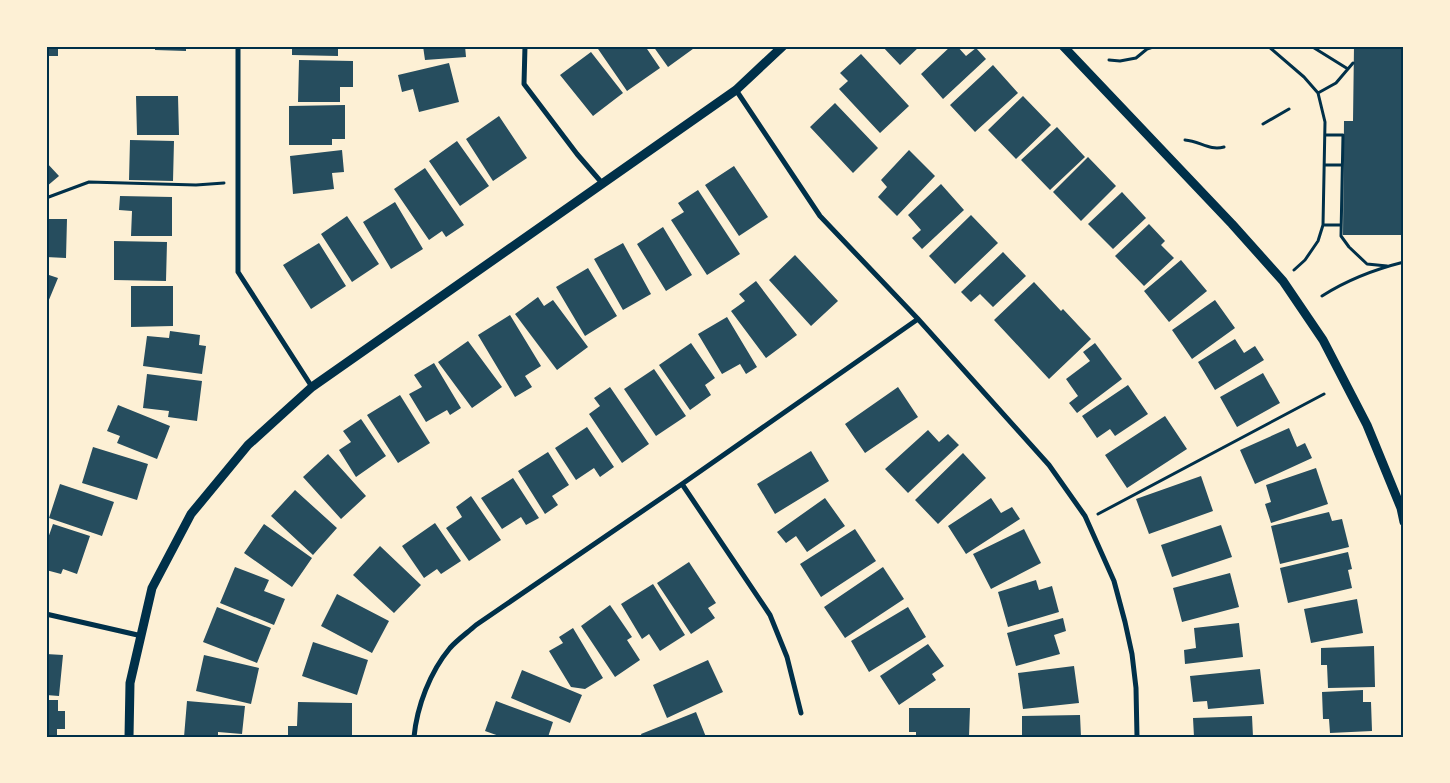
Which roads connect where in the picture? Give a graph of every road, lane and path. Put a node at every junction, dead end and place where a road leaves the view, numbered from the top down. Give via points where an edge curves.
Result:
1 (238, 46) edge
2 (525, 46) edge
3 (784, 46) edge
4 (1063, 46) edge
5 (1156, 46) edge
6 (1268, 46) edge
7 (1311, 46) edge
8 (1109, 60) dead end
9 (1353, 63) dead end
10 (1348, 69) junction
11 (736, 90) junction
12 (1318, 94) junction
13 (1289, 108) dead end
14 (1263, 124) dead end
15 (1325, 135) junction
16 (1186, 140) dead end
17 (1224, 147) dead end
18 (1325, 165) junction
19 (1342, 165) junction
20 (238, 183) junction
21 (602, 183) junction
22 (46, 198) edge
23 (1323, 225) junction
24 (1341, 225) junction
25 (1404, 262) edge
26 (1387, 266) junction
27 (1283, 281) junction
28 (1322, 296) dead end
29 (918, 319) junction
30 (312, 387) junction
31 (1324, 394) dead end
32 (682, 484) junction
33 (1402, 508) edge
34 (1087, 520) junction
35 (1404, 522) edge
36 (46, 614) edge
37 (142, 636) junction
38 (801, 714) dead end
39 (129, 737) edge
40 (414, 737) edge
41 (1137, 737) edge

1 - 20 street
2 - 21 street via 524,84
3 - 11 street
4 - 27 street
5 - 8 path via 1136,58
6 - 12 path via 1304,77
7 - 10 path
9 - 10 path
10 - 12 path via 1336,83
11 - 21 street
11 - 29 street via 820,216
12 - 15 path
13 - 14 path
15 - 18 path
15 - 19 path via 1343,135
16 - 17 path via 1209,148
18 - 19 path
18 - 23 path
19 - 24 path
20 - 22 path via 88,182
20 - 30 street via 238,272
21 - 30 street
23 - 24 path
23 - 27 path via 1318,241
24 - 26 path via 1341,236 1367,264
25 - 26 path
26 - 28 path
27 - 33 street via 1323,340 1367,425
29 - 32 street
29 - 34 street via 1049,465
30 - 37 street via 248,445 191,514 152,588
31 - 34 path
32 - 38 street via 770,615 787,657
32 - 40 street via 459,639 434,674 421,705
33 - 35 street
34 - 41 street via 1114,581 1125,622 1135,680
36 - 37 street
37 - 39 street via 130,683

